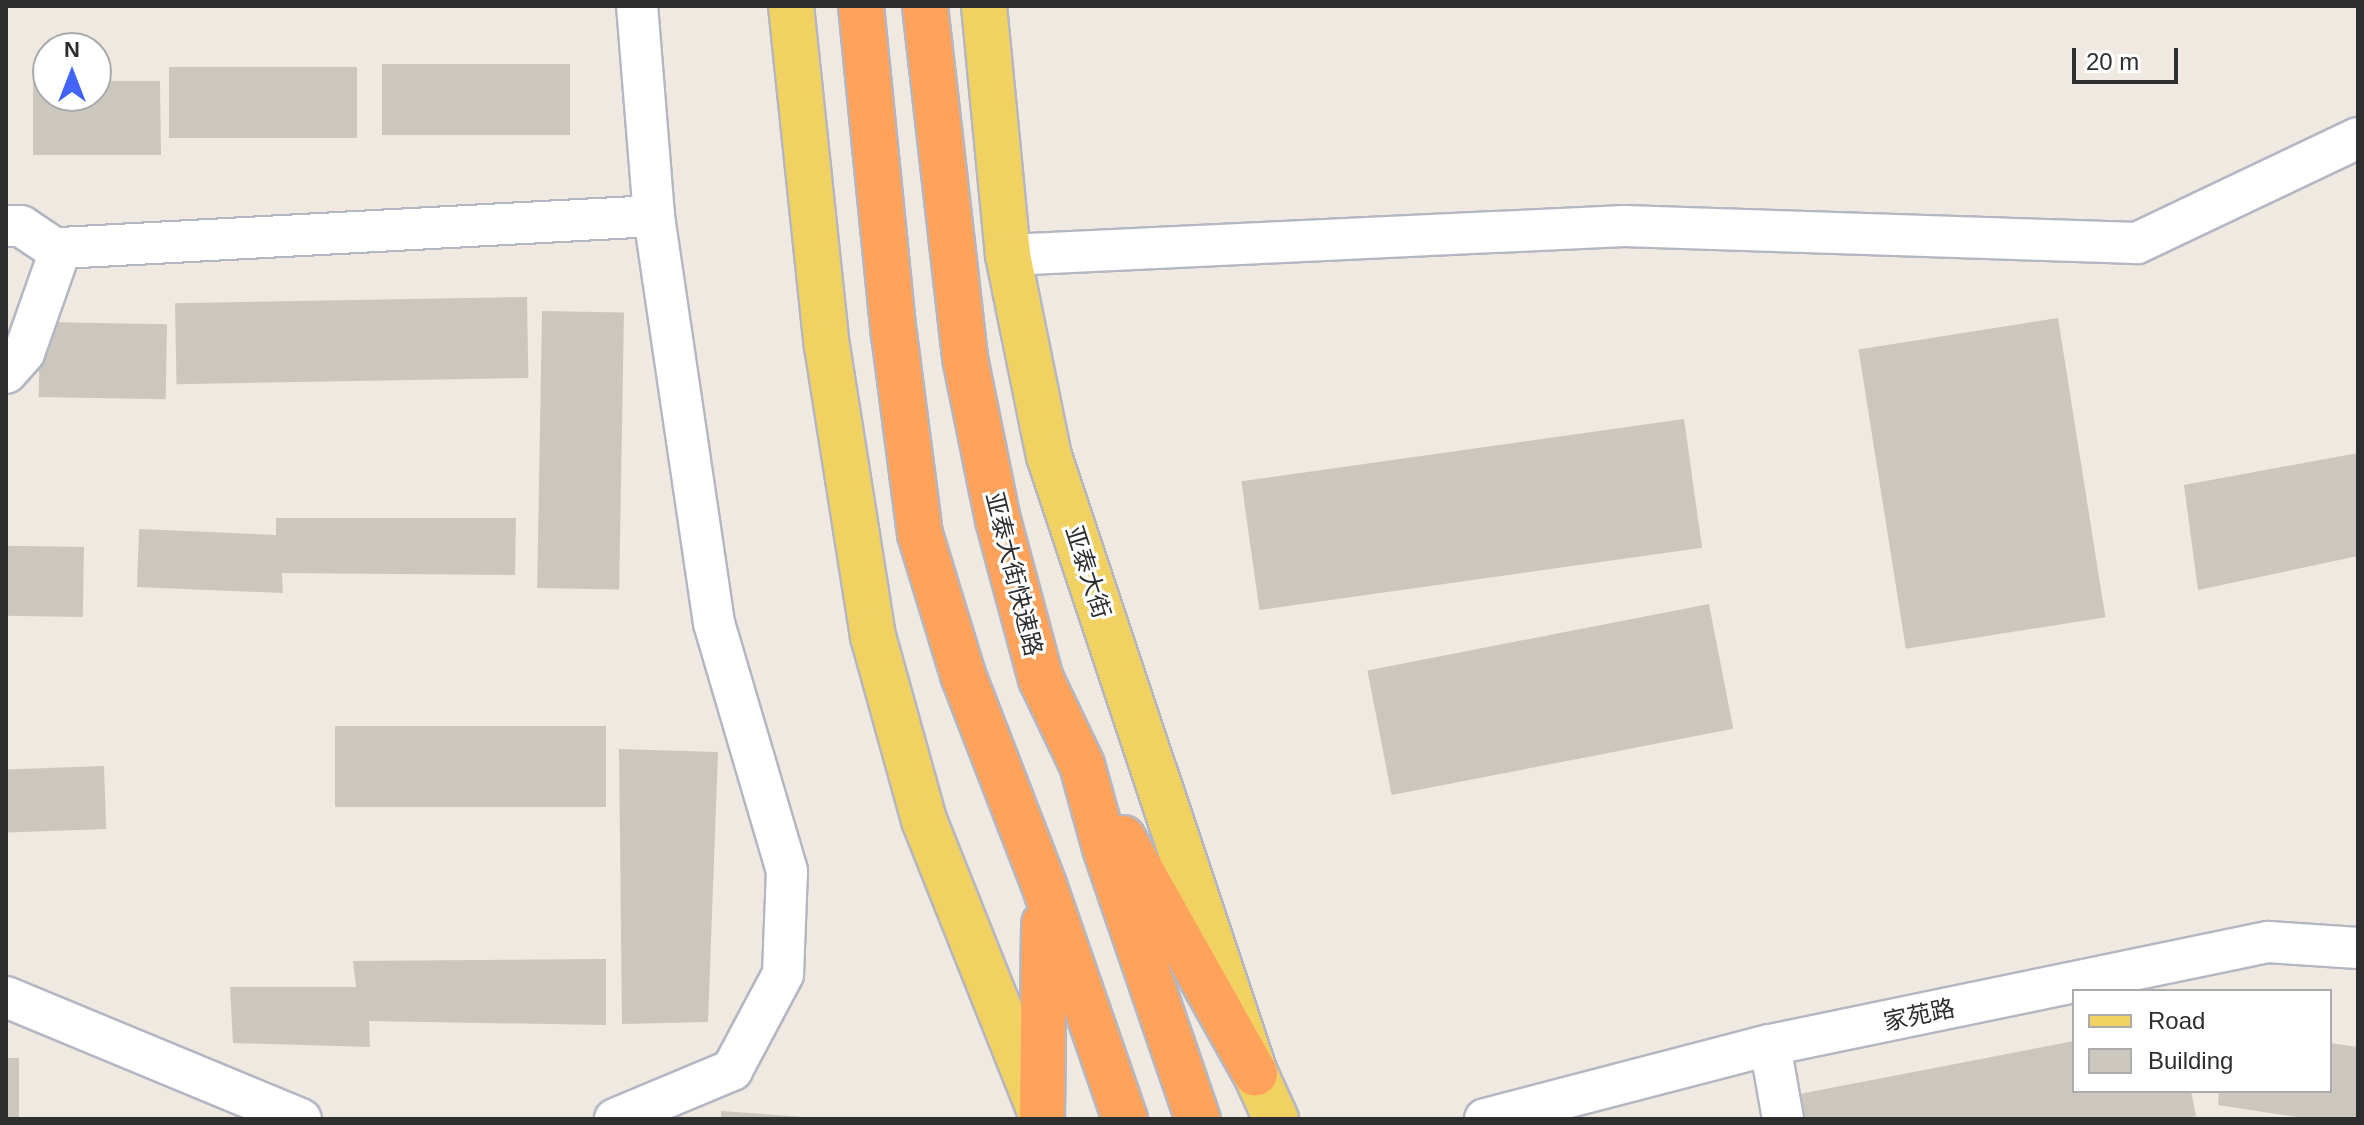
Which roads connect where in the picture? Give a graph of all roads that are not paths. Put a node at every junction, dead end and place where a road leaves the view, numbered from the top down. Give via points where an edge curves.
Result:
1 (637, 6) edge
2 (791, 6) edge
3 (861, 6) edge
4 (925, 6) edge
5 (984, 6) edge
6 (2358, 138) edge
7 (654, 216) junction
8 (6, 226) edge
9 (60, 252) junction
10 (1008, 255) junction
11 (6, 373) edge
12 (1082, 765) junction
13 (1044, 885) junction
14 (2358, 948) edge
15 (6, 997) edge
16 (1770, 1045) junction
17 (1255, 1073) junction
18 (1043, 1118) edge
19 (301, 1119) edge
20 (615, 1119) edge
21 (1125, 1119) edge
22 (1198, 1119) edge
23 (1276, 1119) edge
24 (1485, 1119) edge
25 (1783, 1119) edge

1 - 7 street
2 - 18 main road via 827,346 873,636 924,820
3 - 13 highway via 920,534 963,675
4 - 12 highway, 亚泰大街快速路 via 965,358 998,520 1041,679
5 - 10 main road, 亚泰大街
6 - 10 street via 2137,243 1624,226
7 - 9 street
7 - 20 street via 714,623 787,871 783,974 732,1070
8 - 9 street via 21,226
9 - 11 street via 24,353
10 - 17 main road, 亚泰大街 via 1049,456
12 - 17 highway
12 - 22 highway, 亚泰大街快速路
13 - 18 highway
13 - 21 highway
14 - 16 street, 家苑路 via 2268,942
15 - 19 street
16 - 24 street, 家苑路
16 - 25 street
17 - 23 main road, 亚泰大街

